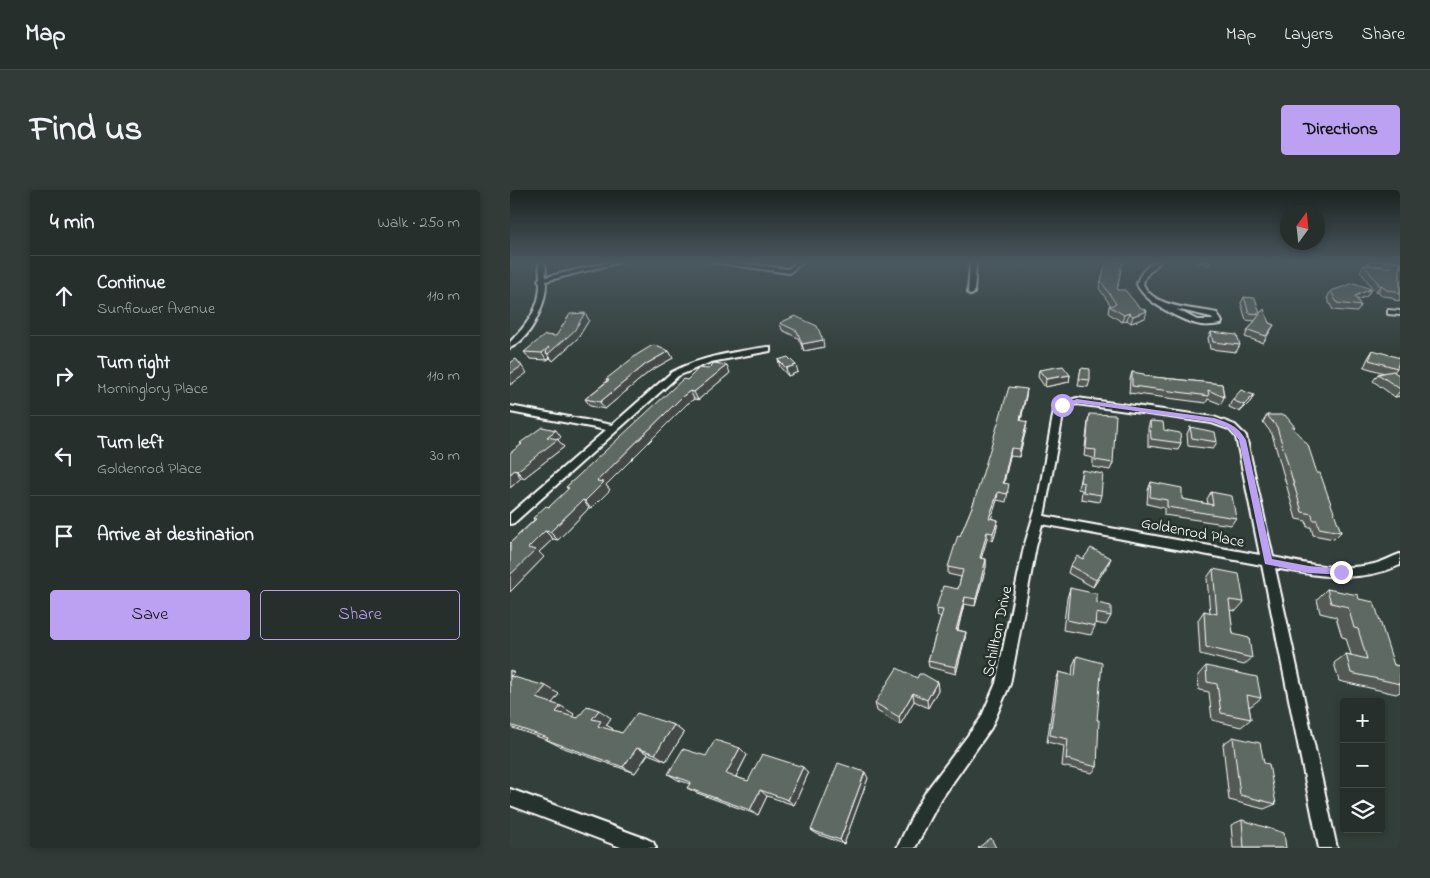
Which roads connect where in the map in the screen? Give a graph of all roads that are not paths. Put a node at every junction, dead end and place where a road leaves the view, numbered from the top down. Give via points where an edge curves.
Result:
1 (543, 293) edge
2 (1145, 293) edge
3 (1160, 304) junction
4 (1391, 312) dead end
5 (1400, 313) edge
6 (510, 346) edge
7 (767, 349) dead end
8 (510, 409) edge
9 (614, 428) junction
10 (1038, 519) junction
11 (510, 520) edge
12 (1400, 559) edge
13 (1268, 562) junction
14 (510, 797) edge
15 (647, 848) edge
16 (906, 848) edge
17 (1328, 848) edge

1 - 6 street via 538,310
2 - 3 street
3 - 3 street via 1199,322 1218,322 1214,315
4 - 5 street
7 - 9 street via 720,356 689,366 669,379
8 - 9 street
9 - 11 street
10 - 13 street, Goldenrod Place
10 - 13 street, Schillton Drive via 1062,405 1086,402 1214,420 1232,427 1242,440
10 - 16 street, Schillton Drive via 1008,665 996,702 978,736 929,802
12 - 13 street, Goldenrod Place via 1376,570 1358,572 1325,572
13 - 17 street
14 - 15 street

